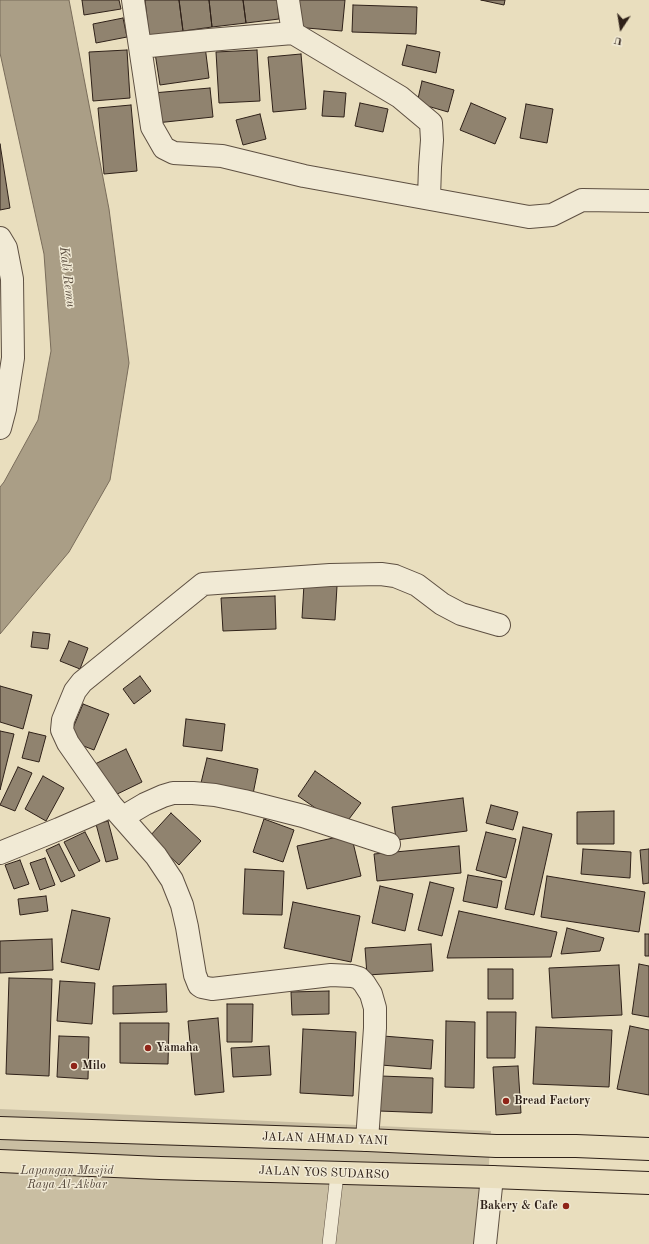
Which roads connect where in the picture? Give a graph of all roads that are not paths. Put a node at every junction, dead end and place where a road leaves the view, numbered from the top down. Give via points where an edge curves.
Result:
1 (133, 0) edge
2 (288, 0) edge
3 (293, 33) junction
4 (140, 47) junction
5 (429, 198) junction
6 (649, 201) edge
7 (0, 238) edge
8 (0, 428) edge
9 (500, 625) dead end
10 (118, 811) junction
11 (389, 844) dead end
12 (0, 853) edge
13 (0, 1128) edge
14 (367, 1140) junction
15 (649, 1149) edge
16 (0, 1161) edge
17 (337, 1174) junction
18 (492, 1177) junction
19 (649, 1183) edge
20 (329, 1244) edge
21 (485, 1244) edge

1 - 4 street
2 - 3 street
3 - 4 street
3 - 5 street via 400,97 431,123
4 - 5 street via 152,127 164,148 174,153 222,156 304,176
5 - 6 street via 529,217 552,215 582,200
7 - 8 street via 6,248 12,279 13,358
9 - 10 street via 461,614 442,604 417,585 395,576 381,574 203,584 82,682 75,691 63,720 62,730 68,743
10 - 11 street via 172,793 216,795 303,816
10 - 12 street via 59,829
10 - 14 street via 156,856 172,880 188,927 196,981 202,987 212,989 331,975 352,976 364,983 375,1008
13 - 14 highway, JALAN AHMAD YANI
14 - 15 highway, JALAN AHMAD YANI
16 - 17 highway, JALAN YOS SUDARSO
17 - 18 highway, JALAN YOS SUDARSO
17 - 20 lane
18 - 19 highway, JALAN YOS SUDARSO
18 - 21 street

